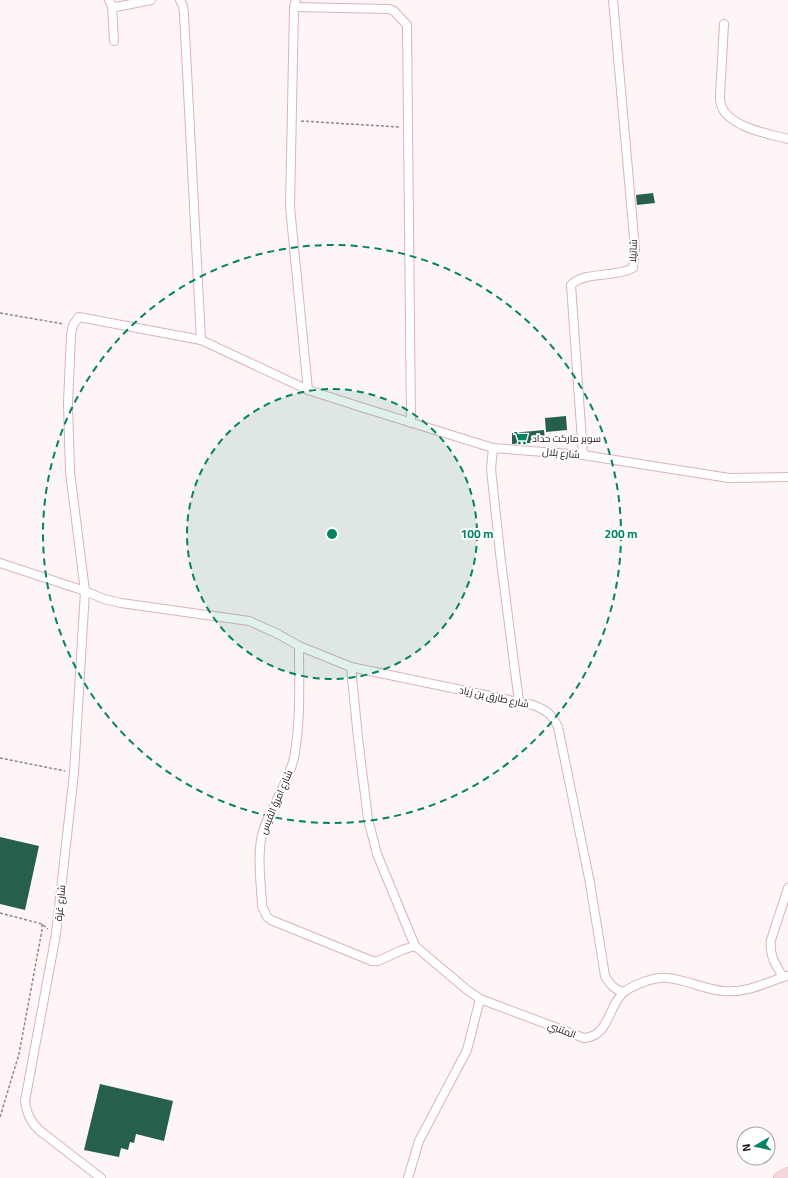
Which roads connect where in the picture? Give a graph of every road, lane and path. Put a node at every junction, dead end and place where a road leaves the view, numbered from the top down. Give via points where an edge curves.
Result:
1 (151, 0) edge
2 (180, 0) edge
3 (613, 0) edge
4 (111, 3) edge
5 (295, 3) edge
6 (724, 24) dead end
7 (114, 41) dead end
8 (291, 120) junction
9 (408, 127) junction
10 (788, 139) edge
11 (0, 313) edge
12 (73, 325) junction
13 (201, 340) junction
14 (308, 390) junction
15 (411, 423) junction
16 (493, 448) junction
17 (583, 454) junction
18 (788, 477) edge
19 (0, 563) edge
20 (85, 591) junction
21 (299, 646) junction
22 (351, 667) junction
23 (519, 702) junction
24 (0, 758) edge
25 (74, 773) junction
26 (788, 888) edge
27 (0, 912) edge
28 (42, 924) junction
29 (56, 934) junction
30 (415, 946) junction
31 (785, 976) edge
32 (623, 992) junction
33 (480, 999) junction
34 (0, 1117) edge
35 (788, 1173) edge
36 (102, 1178) edge
37 (408, 1178) edge
38 (779, 1178) edge

1 - 4 street via 121,6
2 - 13 street via 184,14
3 - 17 street, شاتيلا via 635,255 633,268 628,271 582,278 571,285
4 - 7 street
5 - 8 street
5 - 9 street via 394,10 407,25
6 - 10 street via 721,105 727,115 744,126
8 - 9 path
8 - 14 street via 290,207
9 - 15 street
11 - 12 path
12 - 13 street, شارع بلال via 79,317
12 - 20 street, شارع غزة via 68,403 70,472
13 - 14 street, شارع بلال
14 - 15 street, شارع بلال
15 - 16 street, شارع بلال
16 - 17 street, شارع بلال
16 - 23 street via 491,469
17 - 18 street, شارع بلال via 729,478
19 - 20 street, شارع طارق بن زياد
20 - 21 street, شارع طارق بن زياد via 122,603 250,621
20 - 25 street, شارع غزة
21 - 22 street, شارع طارق بن زياد
21 - 30 street, شارع امرؤ القيس via 294,759 261,838 260,864 264,912 272,920 372,961
22 - 23 street, شارع طارق بن زياد
22 - 30 street via 368,819 374,843
23 - 32 street, شارع طارق بن زياد via 543,709 553,717 558,727 590,883 605,976 611,986
24 - 25 path
25 - 29 street, شارع غزة
26 - 31 street via 770,948 773,962
27 - 28 path
28 - 29 path
28 - 34 path via 19,1054
29 - 36 street, شارع غزة via 25,1101 27,1116 39,1130
30 - 33 street
31 - 32 street via 759,986 732,991 659,978 635,985
32 - 33 street, المتنبي via 605,1026 595,1035 584,1038
33 - 37 street via 467,1050 419,1141
35 - 38 main road

